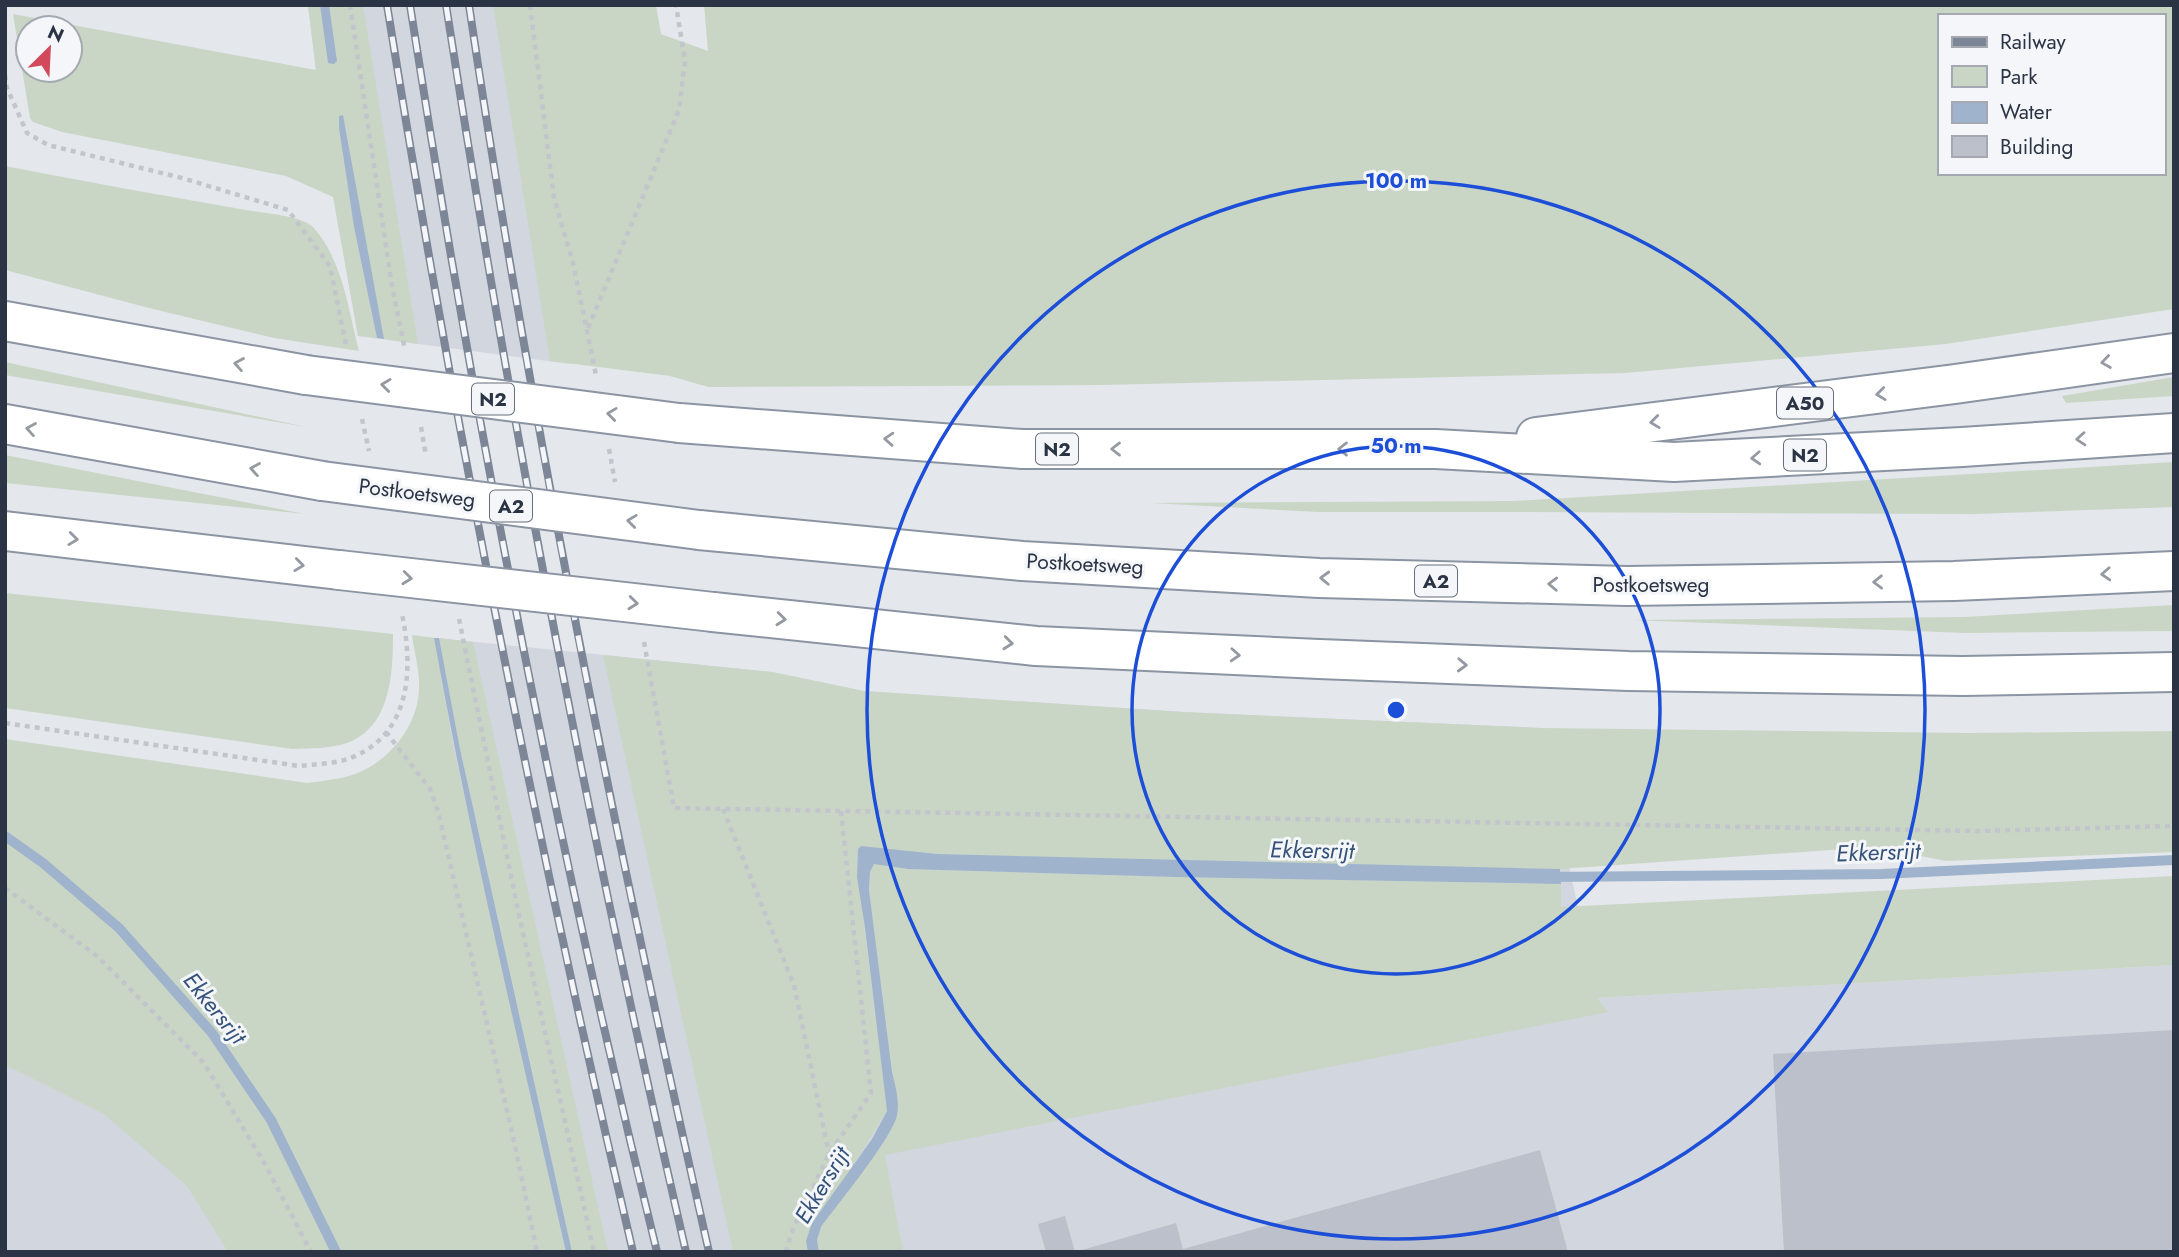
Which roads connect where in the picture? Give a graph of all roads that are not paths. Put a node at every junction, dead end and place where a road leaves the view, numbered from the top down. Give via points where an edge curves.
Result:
1 (5, 321) edge
2 (2174, 353) edge
3 (5, 424) edge
4 (2174, 433) edge
5 (1436, 449) junction
6 (5, 531) edge
7 (2174, 571) edge
8 (2174, 672) edge

5 -> 1 highway, N2, bridge via 1022,449 680,423 306,375
2 -> 5 highway, A50
7 -> 3 highway, Postkoetsweg / A2, bridge via 1954,581 1627,586 1022,561 699,530 322,481
4 -> 5 highway, N2 via 1674,462
6 -> 8 highway, bridge via 1036,646 1628,671 1963,677

